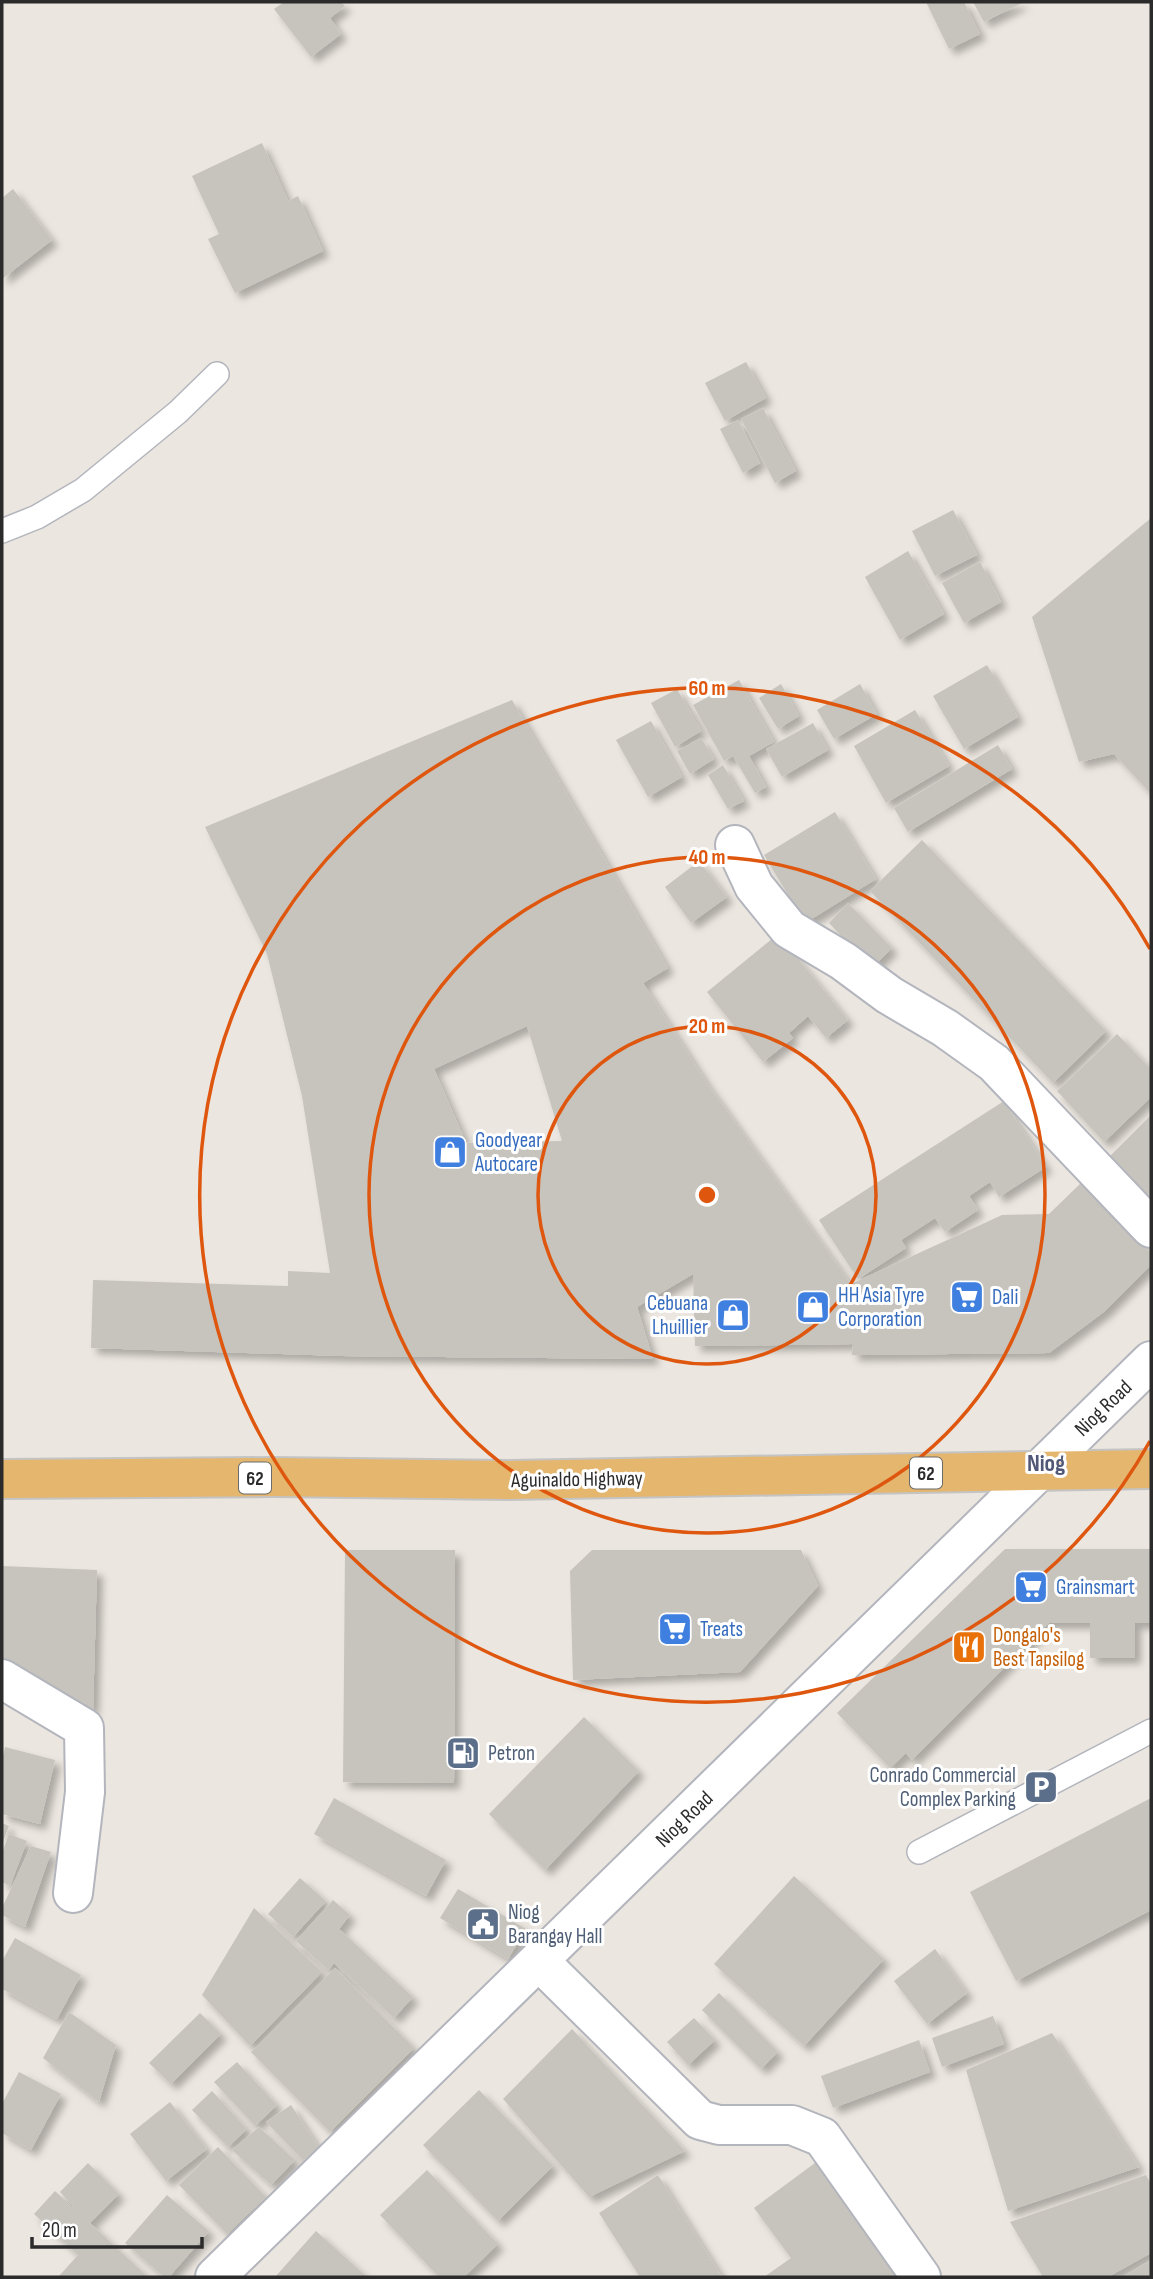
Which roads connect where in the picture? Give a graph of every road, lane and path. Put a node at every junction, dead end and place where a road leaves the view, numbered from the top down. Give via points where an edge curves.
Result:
1 (216, 374) dead end
2 (2, 531) edge
3 (735, 845) dead end
4 (1151, 1228) edge
5 (1151, 1361) edge
6 (1151, 1469) edge
7 (1039, 1470) junction
8 (2, 1479) edge
9 (2, 1679) edge
10 (1151, 1731) edge
11 (919, 1852) dead end
12 (73, 1893) dead end
13 (539, 1961) junction
14 (215, 2277) edge
15 (921, 2277) edge

1 - 2 lane via 83,491
3 - 4 street via 754,886 789,929 994,1063
5 - 7 street, Niog Road
6 - 7 highway, Aguinaldo Highway / 62
7 - 8 highway, Aguinaldo Highway / 62 via 508,1480
7 - 13 street, Niog Road
9 - 12 street via 84,1728 85,1792
10 - 11 lane
13 - 14 street, Niog Road
13 - 15 street via 701,2120 719,2125 792,2124 822,2137

